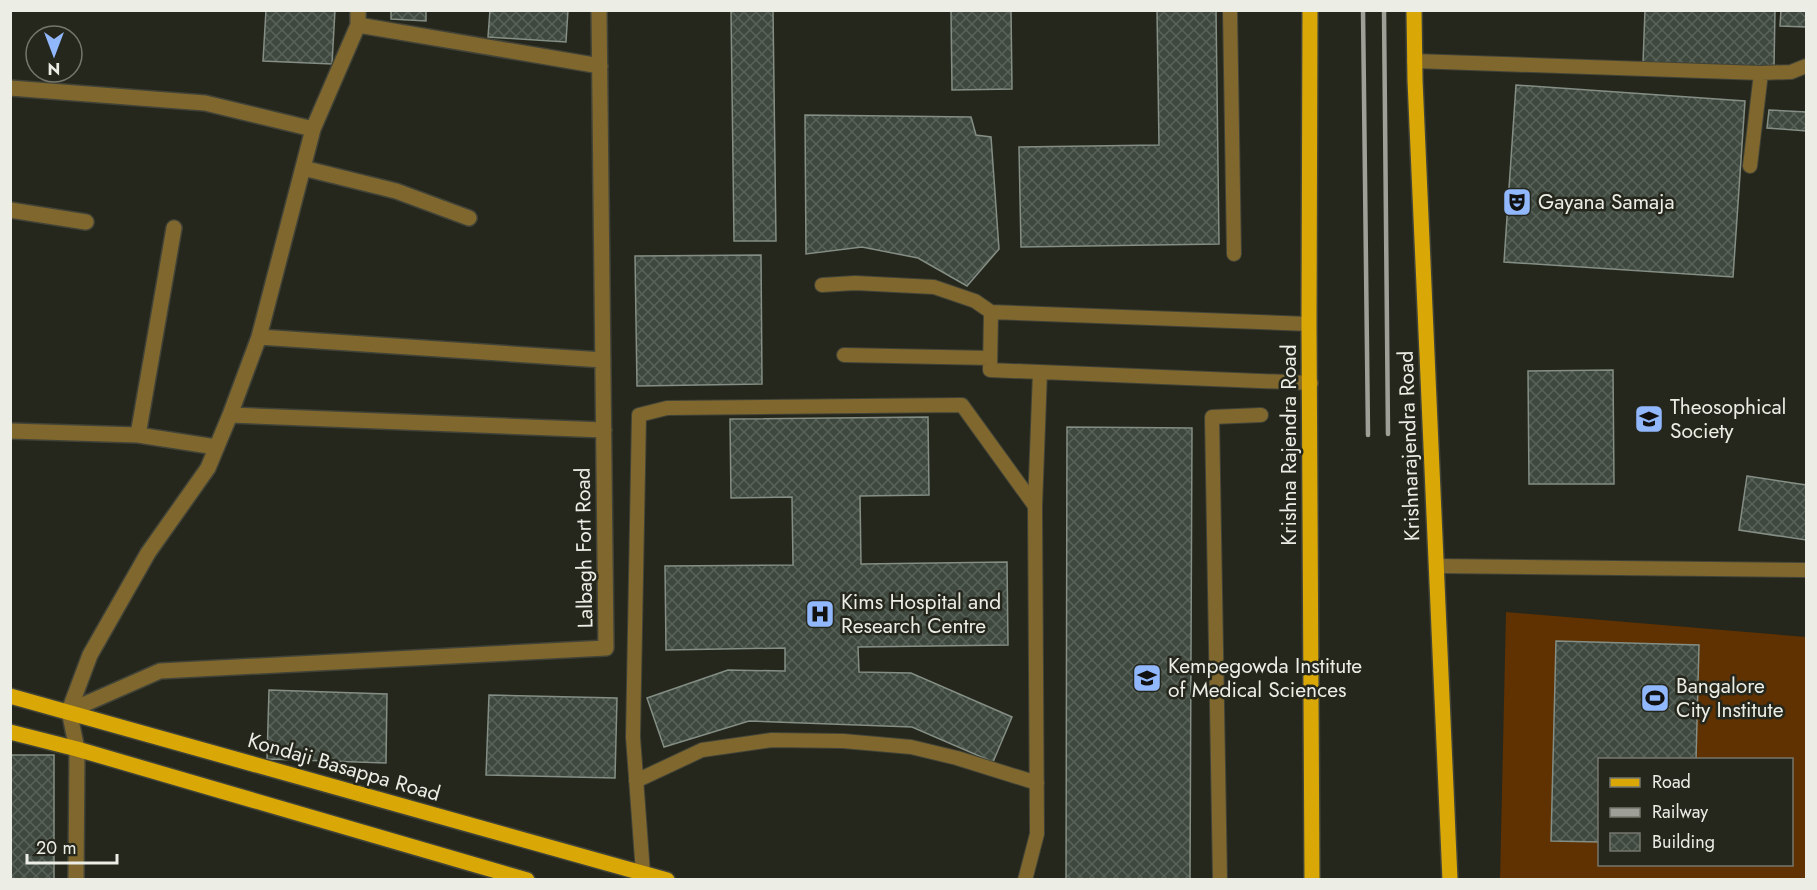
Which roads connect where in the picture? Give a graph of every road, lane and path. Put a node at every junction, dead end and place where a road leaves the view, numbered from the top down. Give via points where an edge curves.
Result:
1 (599, 10) edge
2 (1230, 10) edge
3 (1310, 10) edge
4 (1414, 10) edge
5 (358, 18) edge
6 (1414, 61) junction
7 (600, 66) junction
8 (1806, 66) edge
9 (1761, 73) junction
10 (10, 88) edge
11 (313, 129) junction
12 (1750, 166) dead end
13 (303, 168) junction
14 (10, 210) edge
15 (469, 218) dead end
16 (86, 222) dead end
17 (174, 228) dead end
18 (1234, 254) dead end
19 (822, 285) dead end
20 (991, 312) junction
21 (1309, 324) junction
22 (259, 337) junction
23 (844, 355) dead end
24 (990, 358) junction
25 (603, 360) junction
26 (1040, 372) junction
27 (1311, 383) junction
28 (230, 415) junction
29 (1261, 416) dead end
30 (604, 430) junction
31 (10, 431) edge
32 (138, 435) junction
33 (216, 447) junction
34 (1035, 506) junction
35 (1436, 566) junction
36 (1806, 570) edge
37 (10, 696) edge
38 (69, 711) junction
39 (10, 732) edge
40 (77, 749) junction
41 (636, 781) junction
42 (1037, 783) junction
43 (643, 876) edge
44 (76, 879) edge
45 (527, 879) edge
46 (667, 879) edge
47 (1025, 879) edge
48 (1220, 879) edge
49 (1312, 879) edge
50 (1450, 879) edge

1 - 7 street, Lalbagh Fort Road
2 - 18 lane
3 - 21 main road, Krishna Rajendra Road
4 - 6 main road, Krishnarajendra Road
5 - 7 street
5 - 11 street
6 - 9 lane
6 - 35 main road, Krishnarajendra Road
7 - 25 street, Lalbagh Fort Road
8 - 9 lane via 1791,72
9 - 12 lane
10 - 11 street via 206,103
11 - 13 street
13 - 15 street via 396,191
13 - 22 street
14 - 16 street
17 - 32 street
19 - 20 lane via 934,287 975,301
20 - 21 lane
20 - 24 lane
21 - 27 main road, Krishna Rajendra Road
22 - 25 street
22 - 28 street
23 - 24 lane
24 - 26 lane via 990,370
25 - 30 street, Lalbagh Fort Road
26 - 27 lane
26 - 34 lane
27 - 49 main road, Krishna Rajendra Road
28 - 30 street
28 - 33 street
29 - 48 lane via 1212,417
30 - 38 street, Lalbagh Fort Road via 606,648 160,671
31 - 32 street
32 - 33 street
33 - 38 street via 208,468 148,553 96,645
34 - 41 lane via 962,405 667,408 639,415 633,737
34 - 42 lane
35 - 36 lane
35 - 50 main road, Krishnarajendra Road
37 - 38 main road, Kondaji Basappa Road
38 - 40 street
38 - 43 main road, Kondaji Basappa Road
39 - 40 main road
40 - 44 street
40 - 45 main road
41 - 42 lane via 702,750 772,740 910,747
41 - 43 lane
42 - 47 lane via 1037,834
43 - 46 main road, Kondaji Basappa Road

